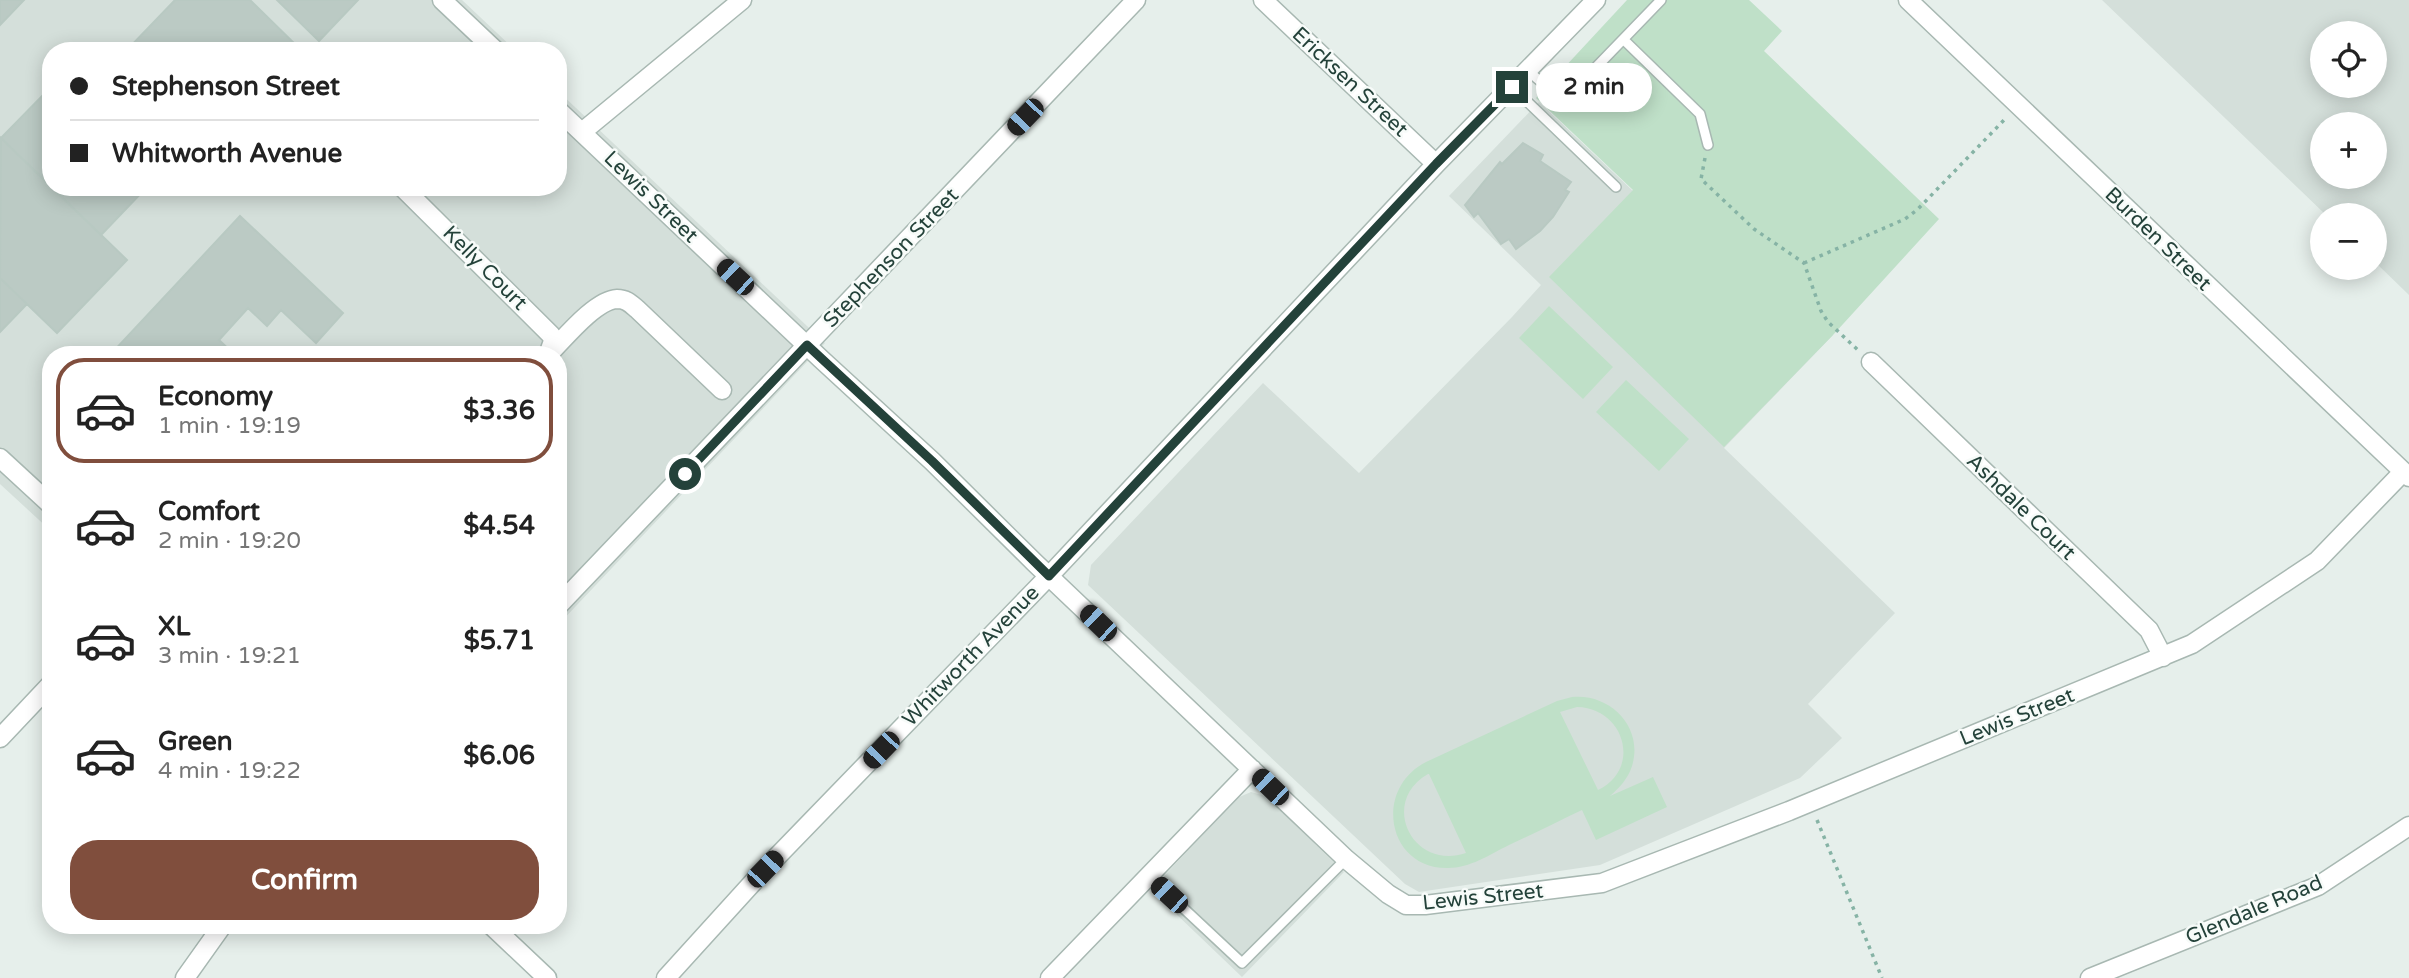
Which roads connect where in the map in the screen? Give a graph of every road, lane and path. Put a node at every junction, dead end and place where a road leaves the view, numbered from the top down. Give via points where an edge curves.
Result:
1 (442, 0) edge
2 (742, 0) edge
3 (1136, 0) edge
4 (1263, 0) edge
5 (1596, 0) edge
6 (1661, 0) edge
7 (1908, 0) edge
8 (1624, 40) junction
9 (486, 42) edge
10 (1528, 71) junction
11 (1512, 87) junction
12 (2019, 106) junction
13 (567, 118) edge
14 (582, 132) junction
15 (1708, 145) joint
16 (1436, 164) junction
17 (1616, 187) dead end
18 (411, 196) edge
19 (1804, 263) junction
20 (807, 345) junction
21 (551, 346) edge
22 (557, 346) edge
23 (1871, 362) joint
24 (722, 390) dead end
25 (0, 458) edge
26 (2406, 474) edge
27 (42, 497) edge
28 (1049, 576) junction
29 (567, 597) edge
30 (2163, 657) junction
31 (42, 694) edge
32 (0, 738) edge
33 (1252, 769) junction
34 (1816, 820) dead end
35 (2409, 826) edge
36 (1346, 859) junction
37 (1149, 876) junction
38 (216, 934) edge
39 (500, 934) edge
40 (185, 978) edge
41 (547, 978) edge
42 (666, 978) edge
43 (1050, 978) edge
44 (1882, 978) edge
45 (2090, 978) edge

1 - 9 street
2 - 14 street
3 - 20 street, Stephenson Street
4 - 16 street, Ericksen Street
5 - 10 street, Whitworth Avenue
6 - 8 lane
7 - 12 street, Burden Street
8 - 10 lane via 1566,93 1549,88
8 - 15 lane via 1700,114
10 - 11 street, Whitworth Avenue
11 - 16 street, Whitworth Avenue
11 - 17 lane
12 - 19 path via 1917,211
12 - 26 street, Burden Street
13 - 14 street, Lewis Street
14 - 20 street, Lewis Street
15 - 19 path via 1701,179 1754,229
16 - 28 street, Whitworth Avenue
18 - 21 street, Kelly Court via 551,335
19 - 23 path via 1828,322
20 - 28 street, Lewis Street
20 - 29 street, Stephenson Street
22 - 24 street, Kelly Court via 595,309 619,299 637,309
23 - 30 street, Ashdale Court via 2149,630
25 - 27 street
26 - 30 street, Lewis Street via 2317,561 2192,644
28 - 33 street, Lewis Street
28 - 42 street, Whitworth Avenue via 765,869
30 - 36 street, Lewis Street via 1602,883 1406,905
31 - 32 street
33 - 36 street, Lewis Street
33 - 37 street
34 - 44 path
35 - 45 street, Glendale Road via 2318,886
36 - 37 lane via 1242,962
37 - 43 street
38 - 40 street
39 - 41 street

